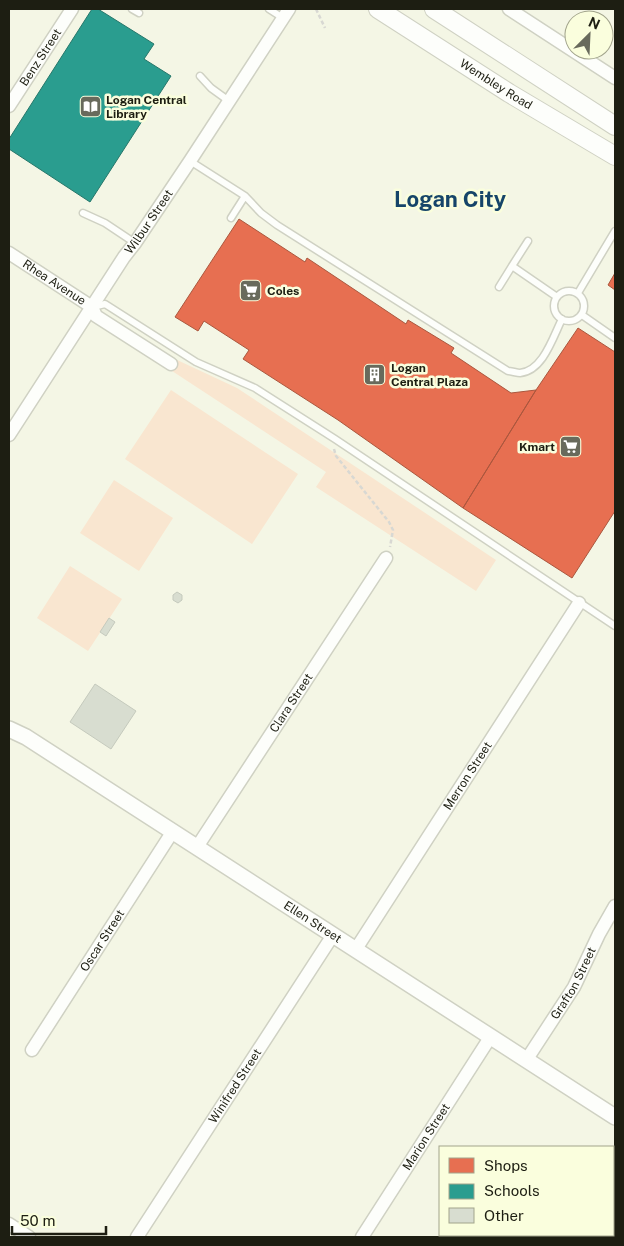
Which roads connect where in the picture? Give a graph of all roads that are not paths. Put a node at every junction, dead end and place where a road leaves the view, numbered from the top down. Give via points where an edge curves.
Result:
1 (72, 9) edge
2 (132, 9) edge
3 (269, 9) edge
4 (378, 9) edge
5 (434, 9) edge
6 (509, 9) edge
7 (139, 13) dead end
8 (286, 13) edge
9 (200, 76) dead end
10 (615, 78) edge
11 (229, 101) junction
12 (9, 106) edge
13 (615, 126) edge
14 (615, 156) edge
15 (190, 161) junction
16 (245, 196) junction
17 (83, 213) dead end
18 (231, 218) dead end
19 (615, 231) edge
20 (528, 241) dead end
21 (135, 244) junction
22 (9, 253) edge
23 (512, 266) junction
24 (499, 287) dead end
25 (578, 293) junction
26 (557, 297) junction
27 (92, 307) junction
28 (582, 314) junction
29 (562, 320) junction
30 (615, 338) edge
31 (171, 364) dead end
32 (9, 435) edge
33 (386, 558) road end
34 (579, 603) junction
35 (615, 626) edge
36 (9, 729) edge
37 (173, 831) junction
38 (197, 846) junction
39 (615, 906) edge
40 (333, 935) junction
41 (356, 949) junction
42 (491, 1036) junction
43 (32, 1050) dead end
44 (527, 1059) junction
45 (615, 1116) edge
46 (9, 1224) edge
47 (28, 1237) edge
48 (137, 1237) edge
49 (362, 1237) edge

1 - 12 street, Benz Street
2 - 7 lane
3 - 8 lane
4 - 14 main road, Wembley Road
5 - 13 main road
6 - 10 street
8 - 11 street, Wilbur Street
9 - 11 lane
11 - 15 street, Wilbur Street
15 - 16 lane
15 - 21 street, Wilbur Street
16 - 18 lane
16 - 29 lane via 277,225 508,370 520,373 536,367
17 - 21 lane via 105,222
19 - 25 lane
20 - 23 lane
21 - 27 street, Wilbur Street
22 - 27 street, Rhea Avenue
23 - 24 lane
23 - 26 lane
25 - 26 lane via 569,291
25 - 28 lane via 585,305
26 - 29 lane via 554,307
27 - 31 street, Rhea Avenue via 96,316
27 - 32 street, Wilbur Street
27 - 34 lane via 105,304 196,362 255,388
28 - 29 lane via 575,320
28 - 30 lane
33 - 38 street, Clara Street
34 - 35 lane
34 - 41 street, Merron Street
36 - 37 street, Ellen Street via 26,736
37 - 38 street, Ellen Street
37 - 43 street, Oscar Street
38 - 40 street, Ellen Street
39 - 44 street, Grafton Street via 574,987
40 - 41 street, Ellen Street
40 - 48 street, Winifred Street
41 - 42 street, Ellen Street
42 - 44 street, Ellen Street
42 - 49 street, Marion Street
44 - 45 street, Ellen Street
46 - 47 street

